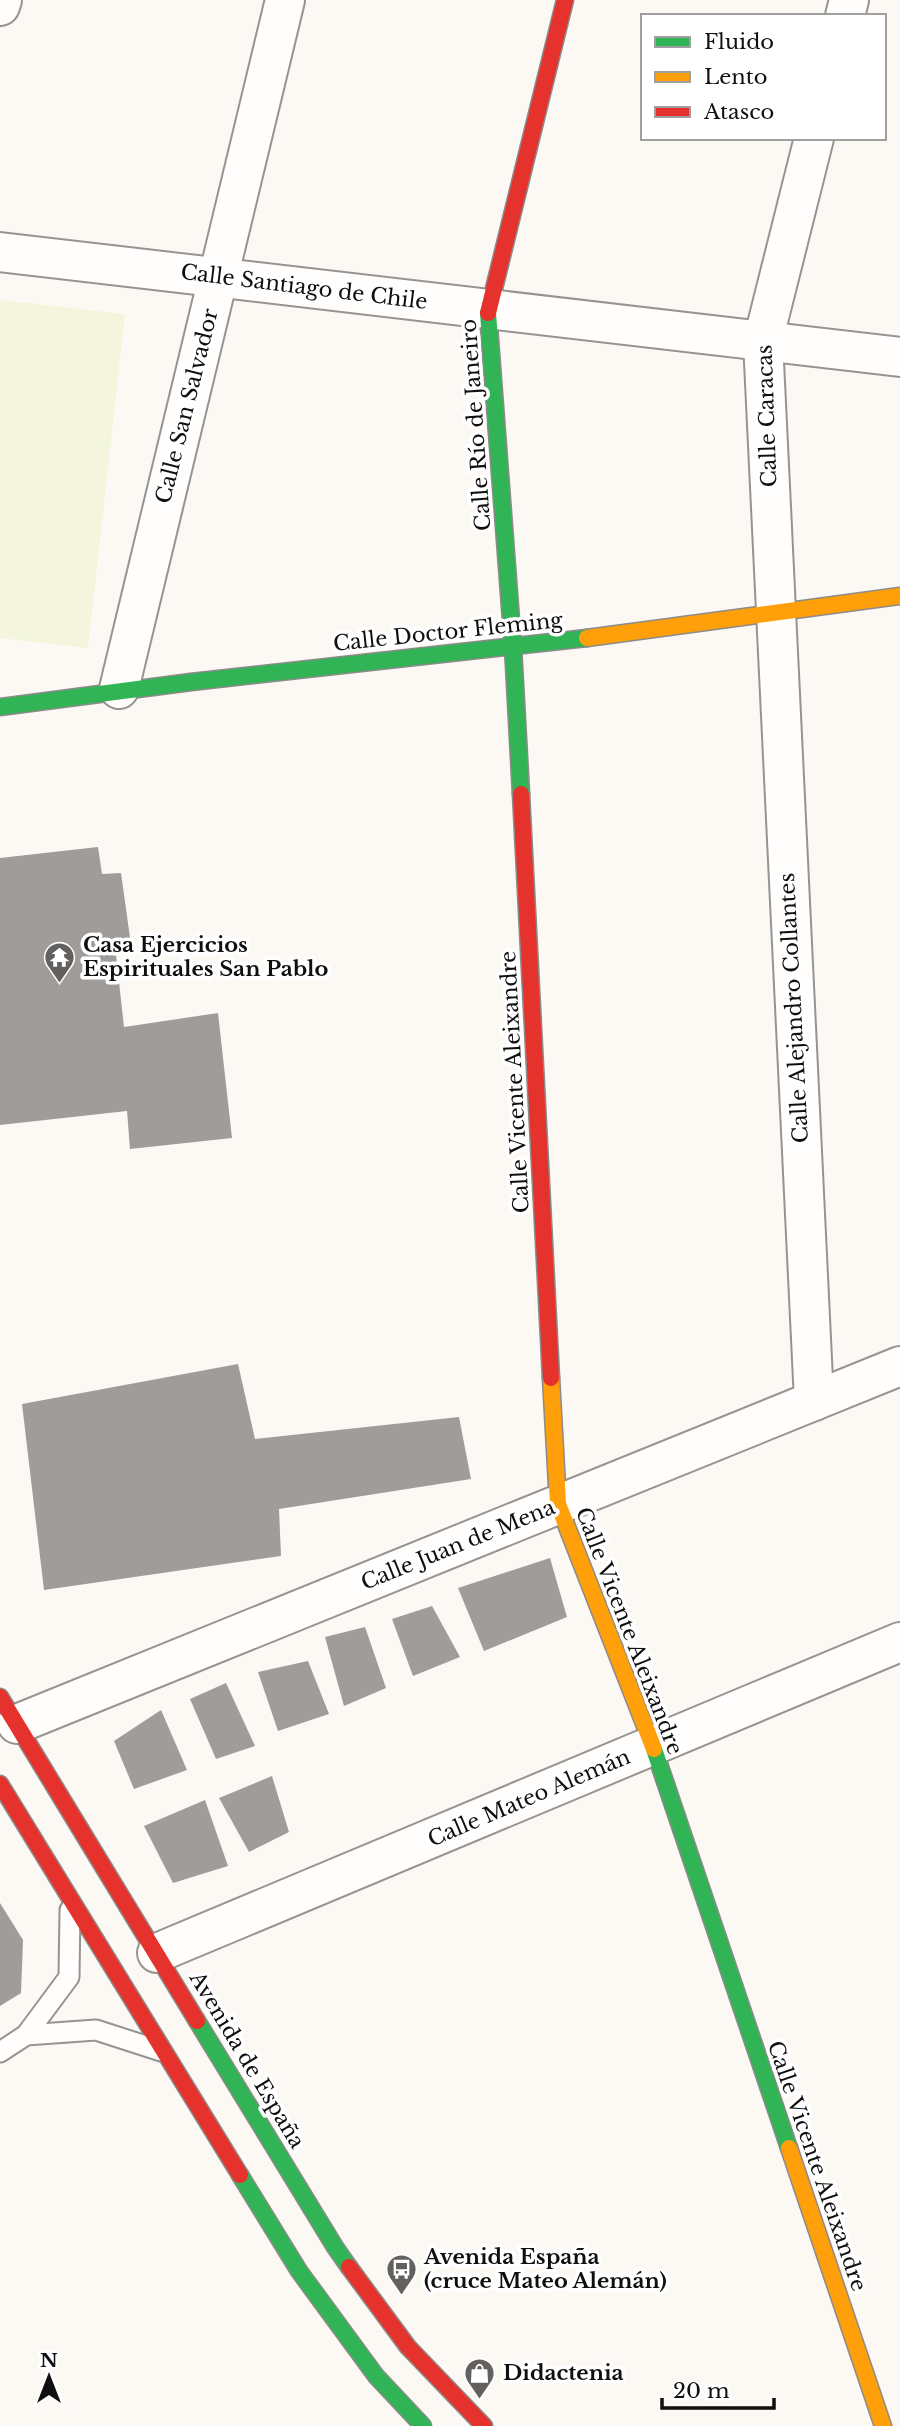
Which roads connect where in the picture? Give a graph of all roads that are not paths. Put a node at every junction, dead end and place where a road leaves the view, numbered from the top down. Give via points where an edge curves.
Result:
1 (2, 0) edge
2 (285, 0) edge
3 (565, 0) edge
4 (0, 6) edge
5 (813, 140) edge
6 (0, 252) edge
7 (218, 278) junction
8 (488, 309) junction
9 (763, 341) junction
10 (900, 357) edge
11 (900, 596) edge
12 (774, 615) junction
13 (513, 647) junction
14 (119, 689) junction
15 (0, 707) edge
16 (900, 1366) edge
17 (814, 1401) junction
18 (558, 1504) junction
19 (897, 1652) edge
20 (8, 1711) edge
21 (653, 1746) junction
22 (0, 1784) edge
23 (71, 1902) junction
24 (157, 1952) junction
25 (26, 2035) junction
26 (0, 2052) edge
27 (165, 2052) junction
28 (423, 2426) edge
29 (484, 2426) edge
30 (883, 2426) edge

1 - 4 street
2 - 7 street, Calle San Salvador
3 - 8 main road, Calle Río de Janeiro
5 - 9 street, Calle Caracas
6 - 7 street, Calle Santiago de Chile
7 - 8 street, Calle Santiago de Chile
7 - 14 street, Calle San Salvador
8 - 9 street, Calle Santiago de Chile
8 - 13 main road, Calle Río de Janeiro
9 - 10 street, Calle Santiago de Chile
9 - 12 street, Calle Caracas
11 - 12 main road, Calle Doctor Fleming
12 - 13 main road, Calle Doctor Fleming
12 - 17 street, Calle Alejandro Collantes
13 - 14 main road, Calle Doctor Fleming
13 - 18 main road, Calle Vicente Aleixandre
14 - 15 main road, Calle Doctor Fleming
16 - 17 street, Calle Juan de Mena
17 - 18 street, Calle Juan de Mena
18 - 20 street, Calle Juan de Mena
18 - 21 main road, Calle Vicente Aleixandre
19 - 21 street, Calle Mateo Alemán
20 - 24 main road, Avenida de España
21 - 24 street, Calle Mateo Alemán
21 - 30 main road, Calle Vicente Aleixandre
22 - 23 main road
23 - 25 lane via 69,1977
23 - 27 main road
24 - 29 main road, Avenida de España via 335,2247 408,2347
25 - 26 lane
25 - 27 lane via 96,2030
27 - 28 main road via 299,2271 376,2376

